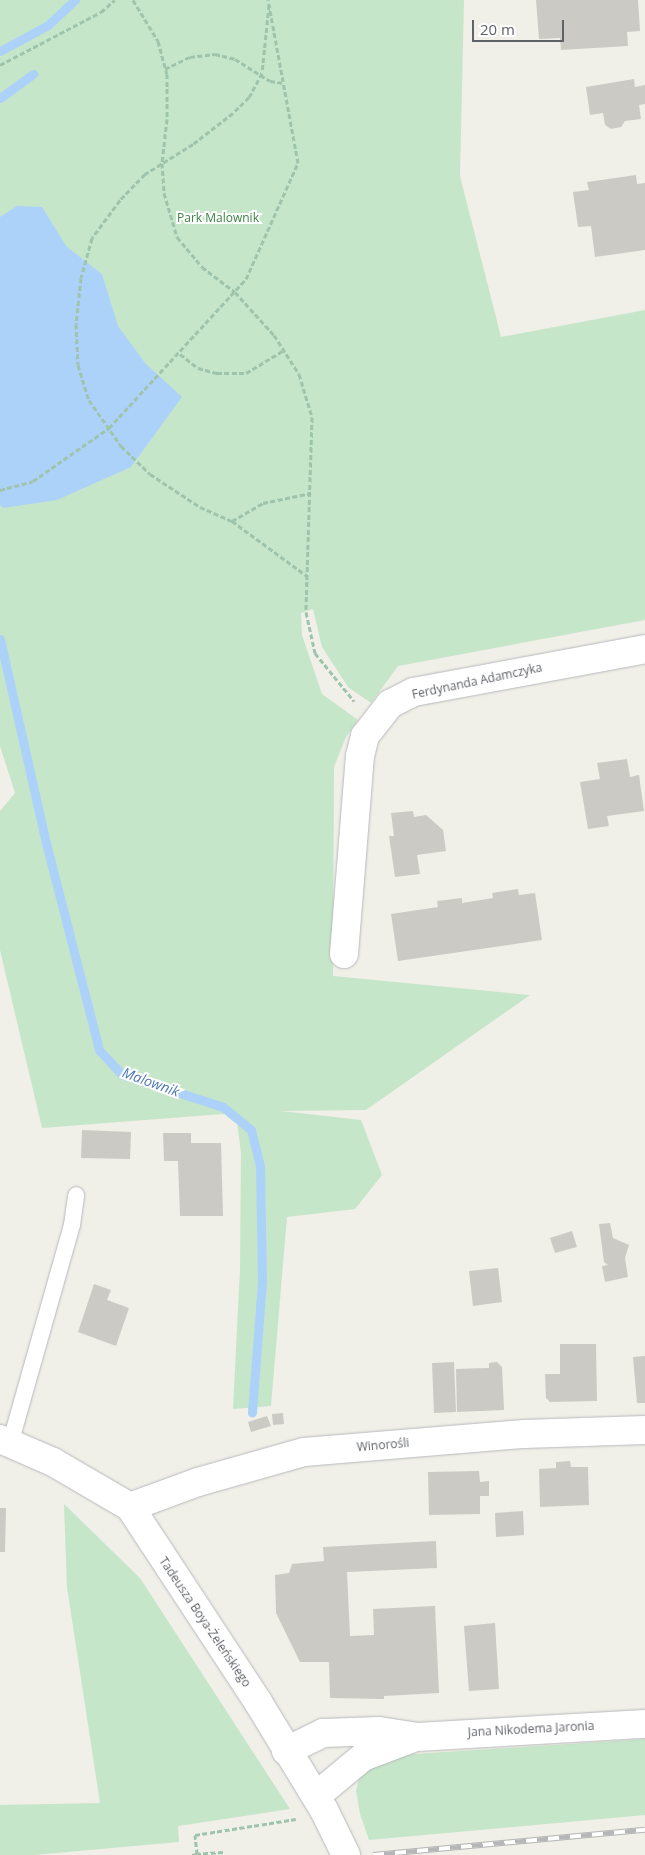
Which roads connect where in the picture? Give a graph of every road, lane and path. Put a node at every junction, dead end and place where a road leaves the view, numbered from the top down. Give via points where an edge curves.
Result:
1 (115, 0) edge
2 (133, 0) edge
3 (268, 0) edge
4 (269, 5) junction
5 (0, 64) edge
6 (165, 69) junction
7 (260, 76) junction
8 (284, 83) junction
9 (162, 163) junction
10 (235, 292) junction
11 (284, 350) junction
12 (180, 354) junction
13 (109, 428) junction
14 (0, 490) edge
15 (311, 493) junction
16 (232, 521) junction
17 (307, 576) junction
18 (645, 649) edge
19 (376, 718) junction
20 (344, 954) dead end
21 (76, 1195) dead end
22 (645, 1430) edge
23 (5, 1441) edge
24 (130, 1507) junction
25 (645, 1724) edge
26 (417, 1736) junction
27 (286, 1752) junction
28 (310, 1806) junction
29 (223, 1852) dead end
30 (197, 1854) edge
31 (192, 1855) edge
32 (346, 1855) edge

1 - 5 path via 101,12
2 - 6 path via 158,41
3 - 4 path
4 - 7 path
4 - 8 path
6 - 7 path via 190,57 216,54 235,59
6 - 9 path via 167,119
7 - 8 path
7 - 9 path via 249,97 233,114
8 - 10 path via 298,163 246,279
9 - 10 path via 164,193 177,237 202,267
9 - 13 path via 145,174 120,200 92,238 81,278 76,324 78,365 88,400
10 - 11 path
10 - 12 path
11 - 12 path via 246,373 217,373 198,368
11 - 15 path via 300,374 312,417
12 - 13 path
13 - 14 path via 33,481
13 - 16 path via 121,446 150,474 200,507
15 - 16 path via 263,503
15 - 17 path
16 - 17 path
17 - 19 path via 306,612 315,653 346,694
18 - 19 street, Ferdynanda Adamczyka via 414,692 390,704
19 - 20 street, Ferdynanda Adamczyka via 365,736 360,756
21 - 23 lane, Tadeusza Boya-Żeleńskiego via 72,1225
22 - 24 street, Winorośli via 524,1434 304,1452 198,1482
23 - 24 street, Tadeusza Boya-Żeleńskiego via 54,1462
24 - 27 street, Tadeusza Boya-Żeleńskiego via 258,1702
25 - 26 street, Jana Nikodema Jaronia
26 - 27 street, Jana Nikodema Jaronia via 379,1731 323,1734
26 - 28 street, Jana Nikodema Jaronia via 363,1757
27 - 28 street, Tadeusza Boya-Żeleńskiego
28 - 30 path via 195,1835
28 - 32 street, Tadeusza Boya-Żeleńskiego
29 - 30 path
30 - 31 path

